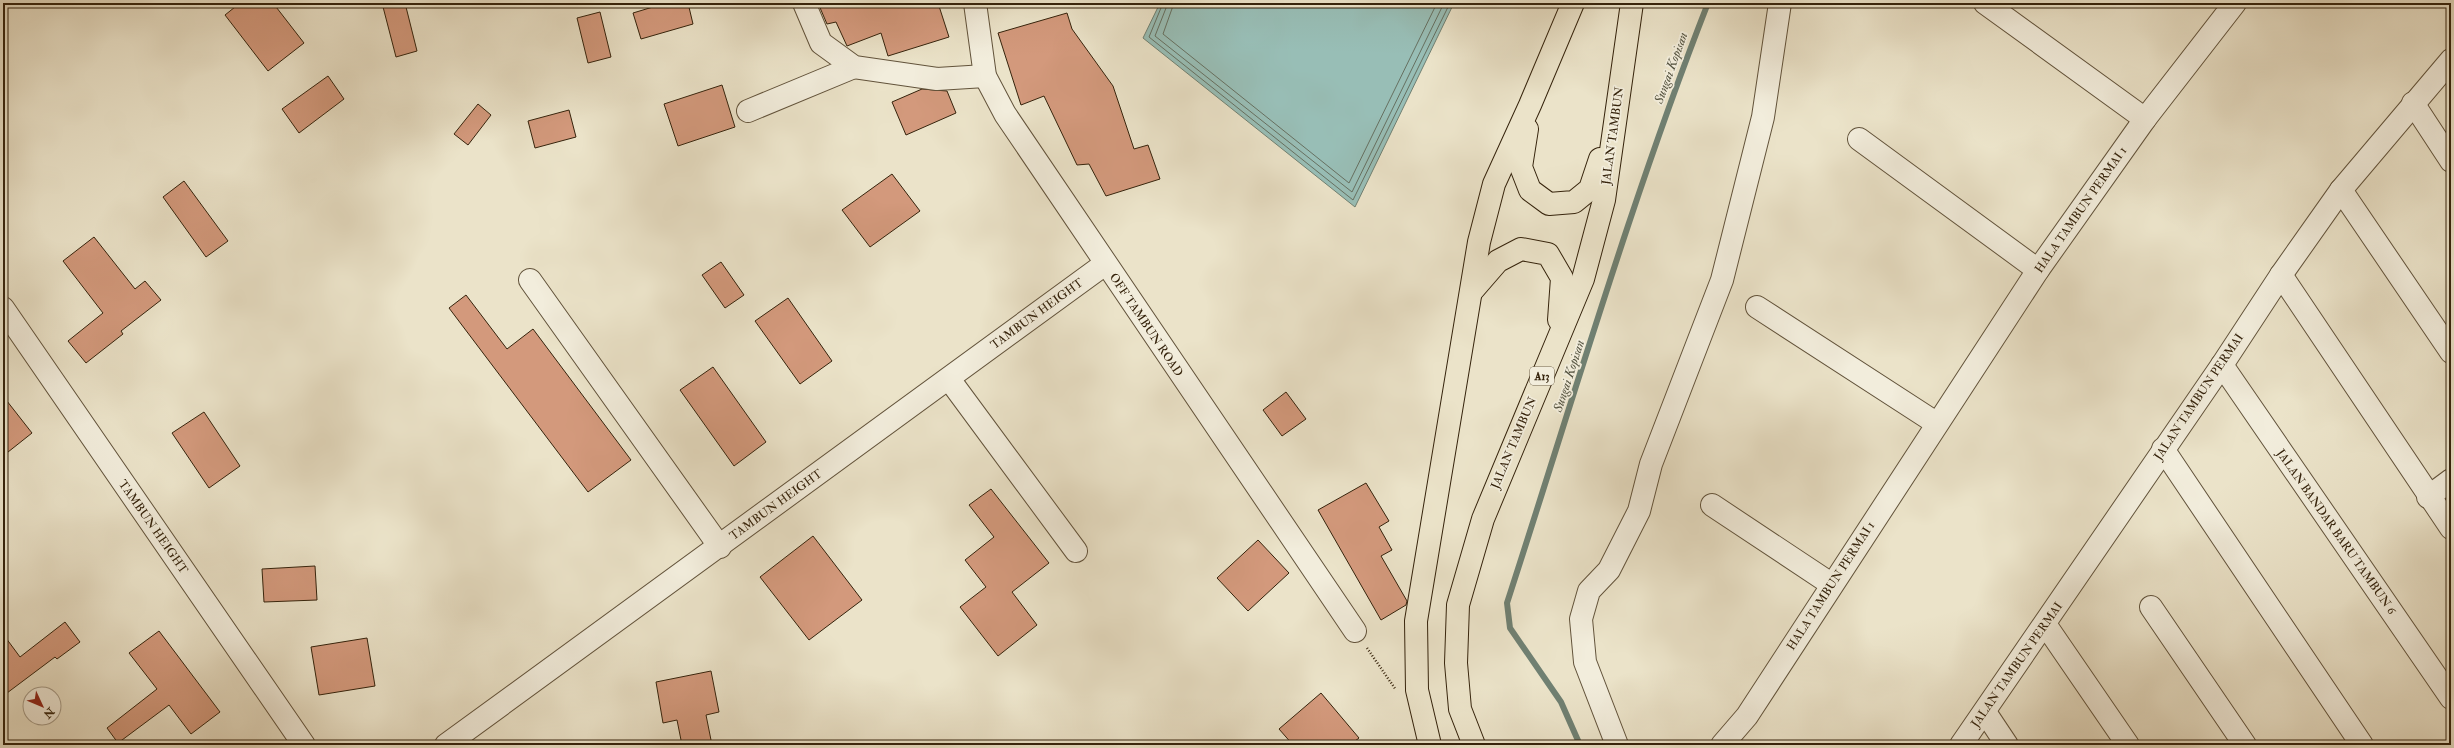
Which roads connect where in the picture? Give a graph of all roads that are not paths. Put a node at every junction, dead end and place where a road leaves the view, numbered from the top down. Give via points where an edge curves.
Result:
1 (804, 3) edge
2 (975, 3) edge
3 (1573, 3) edge
4 (1632, 3) edge
5 (1780, 3) edge
6 (1985, 3) edge
7 (2234, 3) edge
8 (2451, 60) edge
9 (854, 67) junction
10 (985, 76) junction
11 (2413, 103) junction
12 (1530, 105) junction
13 (748, 110) dead end
14 (1615, 118) junction
15 (2145, 119) junction
16 (1859, 139) dead end
17 (2451, 161) edge
18 (2341, 190) junction
19 (1105, 264) junction
20 (2038, 270) junction
21 (2281, 275) junction
22 (530, 280) dead end
23 (1472, 291) junction
24 (1756, 307) dead end
25 (3, 308) edge
26 (1557, 340) junction
27 (2451, 352) edge
28 (2222, 365) junction
29 (949, 379) junction
30 (1936, 423) junction
31 (2163, 449) junction
32 (2451, 480) edge
33 (2428, 497) junction
34 (1712, 505) dead end
35 (2451, 528) edge
36 (720, 547) junction
37 (1076, 551) dead end
38 (1831, 584) junction
39 (2151, 607) dead end
40 (2045, 624) junction
41 (1355, 631) road end
42 (2451, 698) edge
43 (1985, 712) junction
44 (304, 745) edge
45 (446, 745) edge
46 (1430, 745) edge
47 (1474, 745) edge
48 (1617, 745) edge
49 (1722, 745) edge
50 (1961, 745) edge
51 (2007, 745) edge
52 (2128, 745) edge
53 (2245, 745) edge
54 (2362, 745) edge

1 - 9 street via 821,43
2 - 10 street, OFF TAMBUN ROAD
3 - 12 main road
4 - 14 main road, JALAN TAMBUN / A13
5 - 48 street via 1763,117 1722,280 1651,464 1639,511 1609,570 1589,591 1581,619 1585,662
6 - 15 street
7 - 15 street, HALA TAMBUN PERMAI 1
8 - 11 street, JALAN TAMBUN PERMAI
9 - 10 street via 938,79
9 - 13 street
10 - 19 street, OFF TAMBUN ROAD via 1005,114
11 - 17 street
11 - 18 street, JALAN TAMBUN PERMAI
12 - 14 main road via 1521,167 1530,190 1549,204 1574,202 1590,189
12 - 23 main road via 1494,184 1479,242
14 - 26 main road, JALAN TAMBUN / A13 via 1604,200 1583,279
15 - 20 street, HALA TAMBUN PERMAI 1
16 - 20 street
18 - 21 street, JALAN TAMBUN PERMAI
18 - 27 street
19 - 29 street, TAMBUN HEIGHT
19 - 41 street, OFF TAMBUN ROAD
20 - 30 street, HALA TAMBUN PERMAI 1
21 - 28 street, JALAN TAMBUN PERMAI
21 - 33 street
22 - 36 street
23 - 26 main road via 1498,261 1522,249 1548,254 1562,278
23 - 46 main road via 1416,621 1417,690
24 - 30 street
25 - 44 street, TAMBUN HEIGHT
26 - 47 main road, JALAN TAMBUN / A13 via 1483,519 1458,605 1456,663 1460,709
28 - 31 street, JALAN TAMBUN PERMAI
28 - 42 street, JALAN BANDAR BARU TAMBUN 6
29 - 36 street, TAMBUN HEIGHT
29 - 37 street
30 - 38 street, HALA TAMBUN PERMAI 1
31 - 40 street, JALAN TAMBUN PERMAI
31 - 54 street
32 - 33 street
33 - 35 street
34 - 38 street
36 - 45 street, TAMBUN HEIGHT
38 - 49 street, HALA TAMBUN PERMAI 1 via 1747,716
39 - 53 street
40 - 43 street, JALAN TAMBUN PERMAI
40 - 52 street
43 - 50 street, JALAN TAMBUN PERMAI
43 - 51 street

